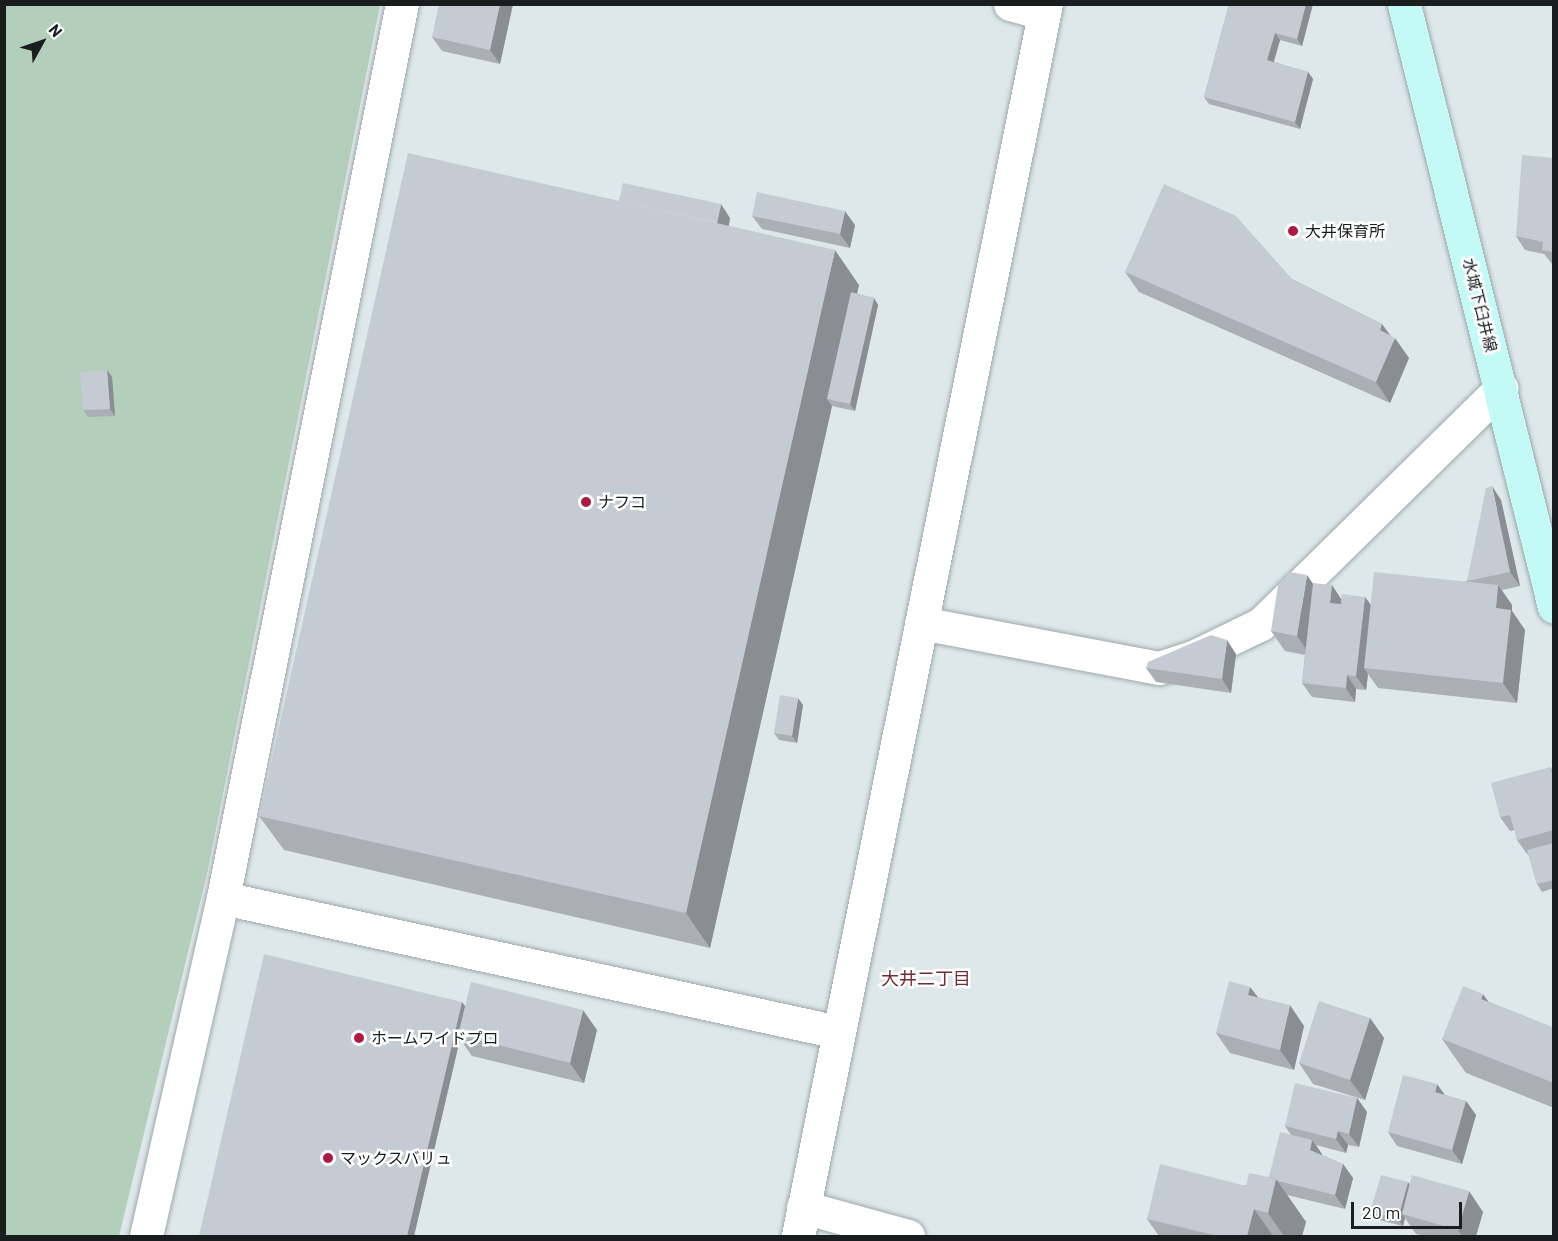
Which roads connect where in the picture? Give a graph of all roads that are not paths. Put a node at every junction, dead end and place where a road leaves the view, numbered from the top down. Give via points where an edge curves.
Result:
1 (402, 4) edge
2 (1010, 4) edge
3 (1404, 4) edge
4 (1045, 9) edge
5 (1501, 388) junction
6 (1554, 607) edge
7 (921, 622) junction
8 (223, 898) junction
9 (838, 1032) junction
10 (801, 1222) edge
11 (146, 1236) edge
12 (908, 1236) edge

1 - 8 street
2 - 4 street
3 - 5 main road, 水城下臼井線
4 - 7 street
5 - 6 main road, 水城下臼井線
5 - 7 street via 1261,624 1195,656 1159,668
7 - 9 street
8 - 9 street
8 - 11 street
9 - 10 street
10 - 12 street

